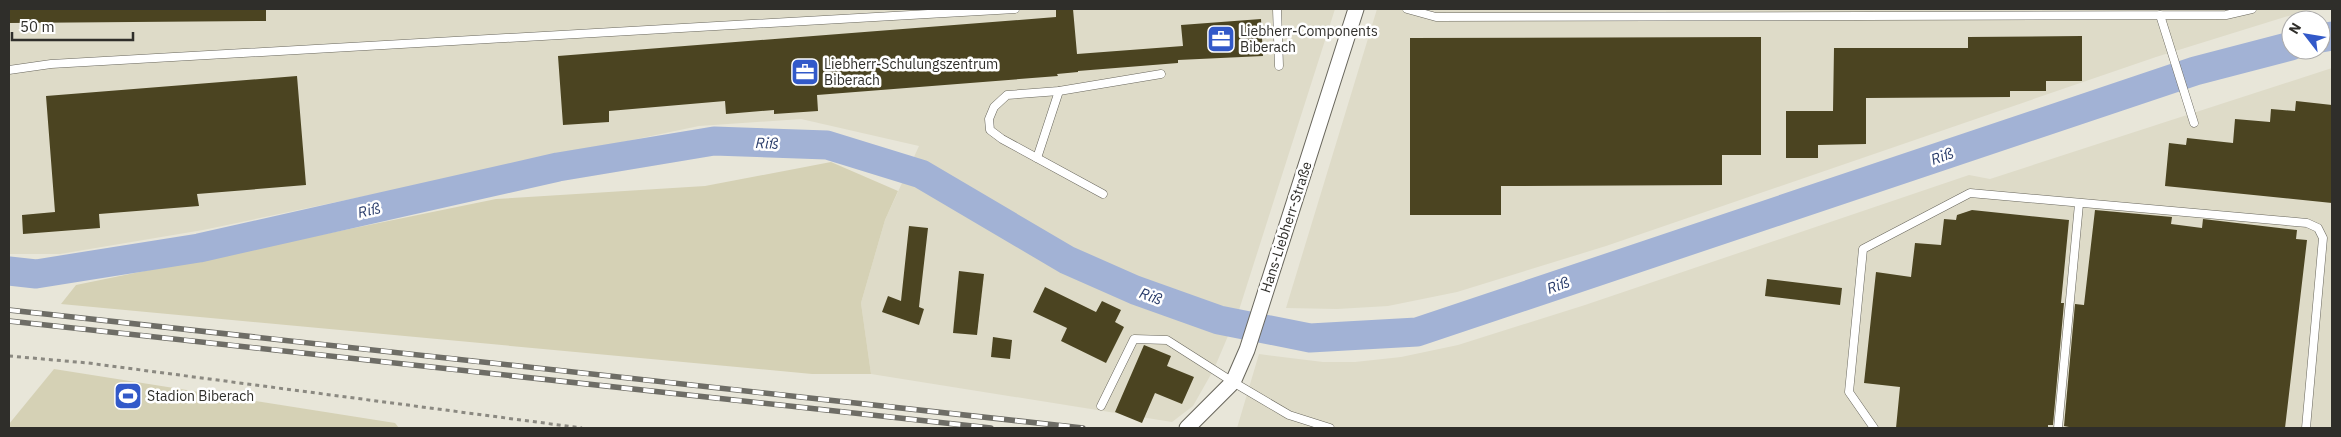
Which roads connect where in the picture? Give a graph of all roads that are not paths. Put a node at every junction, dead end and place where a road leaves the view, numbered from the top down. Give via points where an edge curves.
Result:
1 (1015, 9) edge
2 (1277, 9) edge
3 (1356, 9) edge
4 (1408, 9) edge
5 (2252, 9) edge
6 (2160, 15) junction
7 (1279, 66) dead end
8 (9, 70) edge
9 (1162, 74) dead end
10 (1059, 91) junction
11 (2194, 123) dead end
12 (1037, 158) junction
13 (1103, 194) dead end
14 (2079, 204) junction
15 (1232, 382) junction
16 (1101, 406) dead end
17 (1187, 428) edge
18 (1330, 428) edge
19 (1874, 428) edge
20 (2058, 428) edge
21 (2306, 428) edge

1 - 8 lane via 51,64
2 - 7 lane
3 - 15 street, Hans-Liebherr-Straße via 1247,350
4 - 6 lane via 1436,17
5 - 6 lane via 2226,16
6 - 11 lane
9 - 10 lane
10 - 12 lane
10 - 12 lane via 1007,95 994,107 990,119 990,130
12 - 13 lane
14 - 19 lane via 1970,193 1863,249 1849,392
14 - 20 lane
14 - 21 lane via 2307,223 2318,228 2323,238
15 - 16 lane via 1167,340 1134,339
15 - 17 street, Hans-Liebherr-Straße
15 - 18 lane via 1289,415

